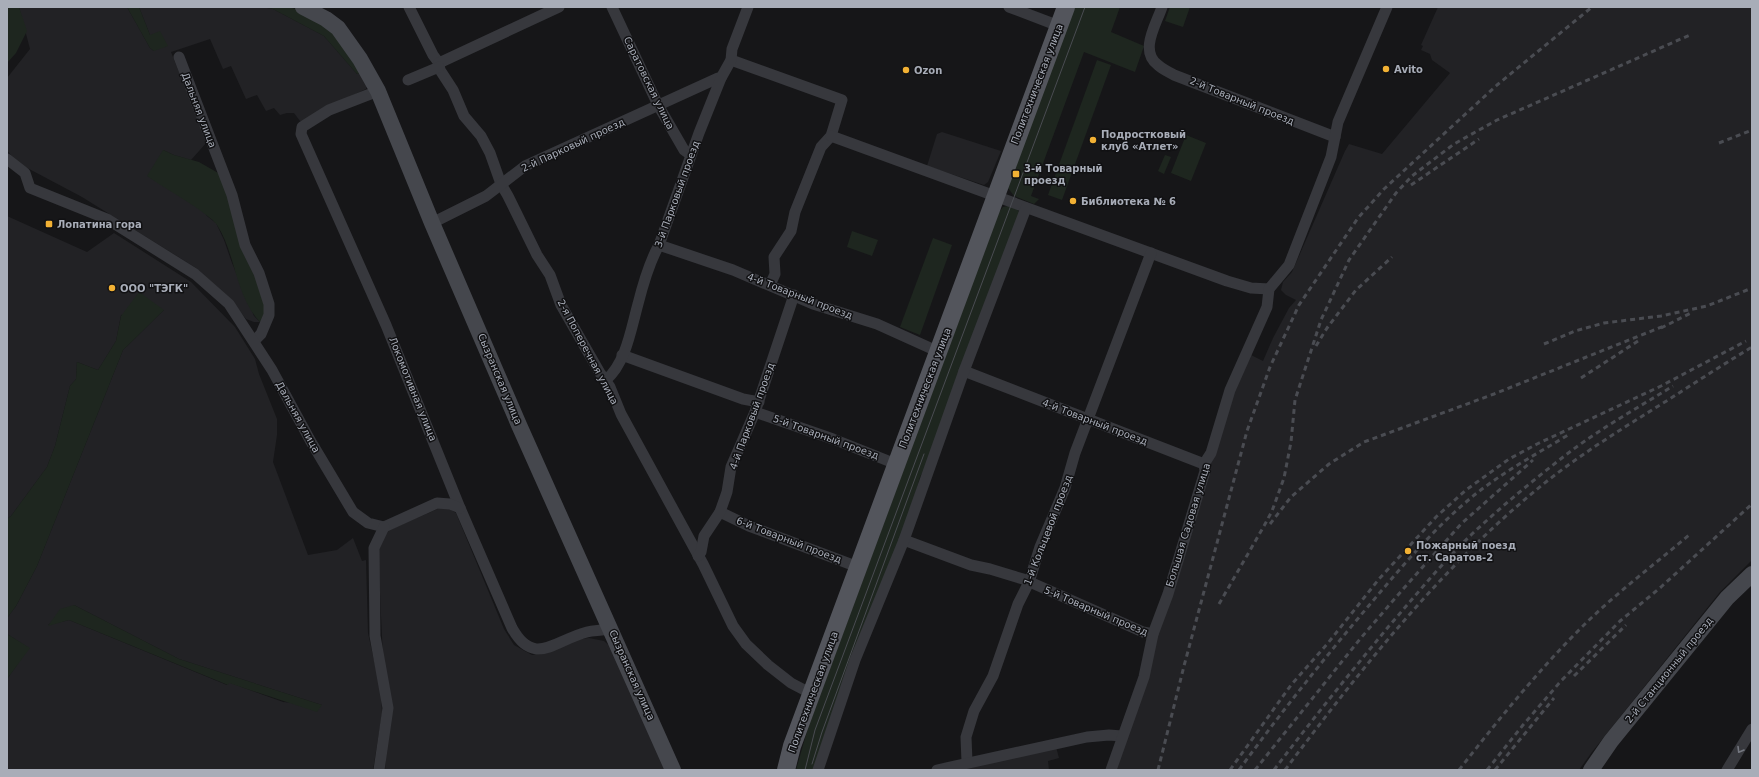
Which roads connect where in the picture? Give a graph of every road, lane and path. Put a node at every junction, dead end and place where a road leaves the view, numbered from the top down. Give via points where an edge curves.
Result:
1 (304, 7) edge
2 (409, 7) edge
3 (559, 7) edge
4 (612, 7) edge
5 (748, 7) edge
6 (1009, 7) edge
7 (1066, 7) edge
8 (1162, 7) edge
9 (1387, 7) edge
10 (1059, 26) junction
11 (179, 57) dead end
12 (731, 60) junction
13 (439, 65) junction
14 (721, 78) junction
15 (408, 80) dead end
16 (378, 91) junction
17 (658, 105) junction
18 (831, 136) junction
19 (1335, 137) junction
20 (691, 155) junction
21 (7, 160) edge
22 (501, 184) junction
23 (996, 196) junction
24 (1026, 208) junction
25 (432, 223) junction
26 (659, 245) junction
27 (1151, 253) junction
28 (770, 285) junction
29 (1269, 289) junction
30 (794, 295) junction
31 (254, 341) junction
32 (938, 352) junction
33 (622, 355) junction
34 (964, 371) junction
35 (606, 380) junction
36 (757, 407) junction
37 (1089, 418) junction
38 (896, 464) junction
39 (1204, 464) junction
40 (460, 508) junction
41 (720, 512) junction
42 (384, 527) junction
43 (904, 540) junction
44 (698, 556) junction
45 (858, 567) junction
46 (1752, 574) edge
47 (1029, 582) junction
48 (611, 628) junction
49 (1153, 634) junction
50 (812, 694) junction
51 (1752, 729) edge
52 (1122, 736) junction
53 (967, 762) junction
54 (379, 770) edge
55 (673, 770) edge
56 (786, 770) edge
57 (818, 770) edge
58 (937, 770) edge
59 (1111, 770) edge
60 (1591, 770) edge
61 (1727, 770) edge

1 - 16 street, Сызранская улица via 338,28 360,58
2 - 13 street, 2-я Поперечная улица
3 - 13 street
4 - 17 street, Саратовская улица
5 - 12 street, 3-й Парковый проезд via 732,49
6 - 10 street
7 - 10 main road, Политехническая улица
8 - 19 street, 2-й Товарный проезд via 1148,46 1152,59 1158,66 1174,75
9 - 19 street via 1338,122
10 - 23 main road, Политехническая улица
11 - 31 street, Дальняя улица via 232,195 245,245 259,272 269,304 262,334
12 - 14 street, 3-й Парковый проезд
12 - 18 street via 842,100
13 - 15 street
13 - 22 street, 2-я Поперечная улица via 464,116 487,147
14 - 17 street, 2-й Парковый проезд
14 - 20 street, 3-й Парковый проезд
16 - 25 street, Сызранская улица
16 - 40 street, Локомотивная улица via 329,110 302,127 301,134 386,325
17 - 20 street, Саратовская улица via 684,150
17 - 22 street, 2-й Парковый проезд via 525,166
18 - 23 street
18 - 28 street via 821,147 795,212 791,231 774,257 775,274
19 - 29 street via 1331,157 1289,265
20 - 26 street, 3-й Парковый проезд
21 - 31 street via 25,173 30,188 107,219 195,274 229,304
22 - 25 street, 2-й Парковый проезд via 486,196
22 - 35 street, 2-я Поперечная улица via 537,256 550,275 562,305
23 - 24 street
23 - 32 main road, Политехническая улица
24 - 27 street
24 - 34 street
25 - 48 street, Сызранская улица via 519,425
26 - 28 street, 4-й Товарный проезд
26 - 33 street, 3-й Парковый проезд via 653,256
27 - 29 street via 1227,281 1251,288
27 - 37 street, 1-й Кольцевой проезд
28 - 30 street, 4-й Товарный проезд
29 - 39 street, Большая Садовая улица via 1267,307 1230,390 1211,453
30 - 32 street, 4-й Товарный проезд via 813,304 876,324
30 - 36 street, 4-й Парковый проезд
31 - 42 street, Дальняя улица via 353,512 368,523
32 - 38 main road, Политехническая улица
33 - 35 street, 3-й Парковый проезд via 613,374
33 - 36 street, 5-й Товарный проезд via 743,399
34 - 37 street, 4-й Товарный проезд
34 - 43 street
35 - 44 street, 2-я Поперечная улица via 621,414
36 - 38 street, 5-й Товарный проезд
36 - 41 street, 4-й Парковый проезд via 732,467
37 - 39 street, 4-й Товарный проезд
37 - 47 street, 1-й Кольцевой проезд
38 - 45 main road, Политехническая улица
39 - 49 street, Большая Садовая улица via 1172,579
40 - 42 street via 437,503
40 - 48 street, Локомотивная улица via 512,628 519,640 529,648 544,649 588,631
41 - 44 street, 4-й Парковый проезд via 704,536
41 - 45 street, 6-й Товарный проезд via 749,526
42 - 54 street via 374,548 375,636 388,708
43 - 47 street, 5-й Товарный проезд via 971,565
43 - 57 street via 855,660
44 - 50 street, 2-я Поперечная улица via 732,626 746,644 791,683
45 - 50 main road, Политехническая улица
46 - 60 street, 2-й Станционный проезд via 1727,598 1611,741
47 - 49 street, 5-й Товарный проезд via 1143,632
47 - 53 street, 1-й Кольцевой проезд via 1018,604 993,676 974,711 966,737
48 - 55 street, Сызранская улица
49 - 52 street, Большая Садовая улица via 1144,677
50 - 56 main road, Политехническая улица via 792,746
51 -> 61 street
52 - 53 street via 1087,737
52 - 59 street, Большая Садовая улица
53 - 58 street

